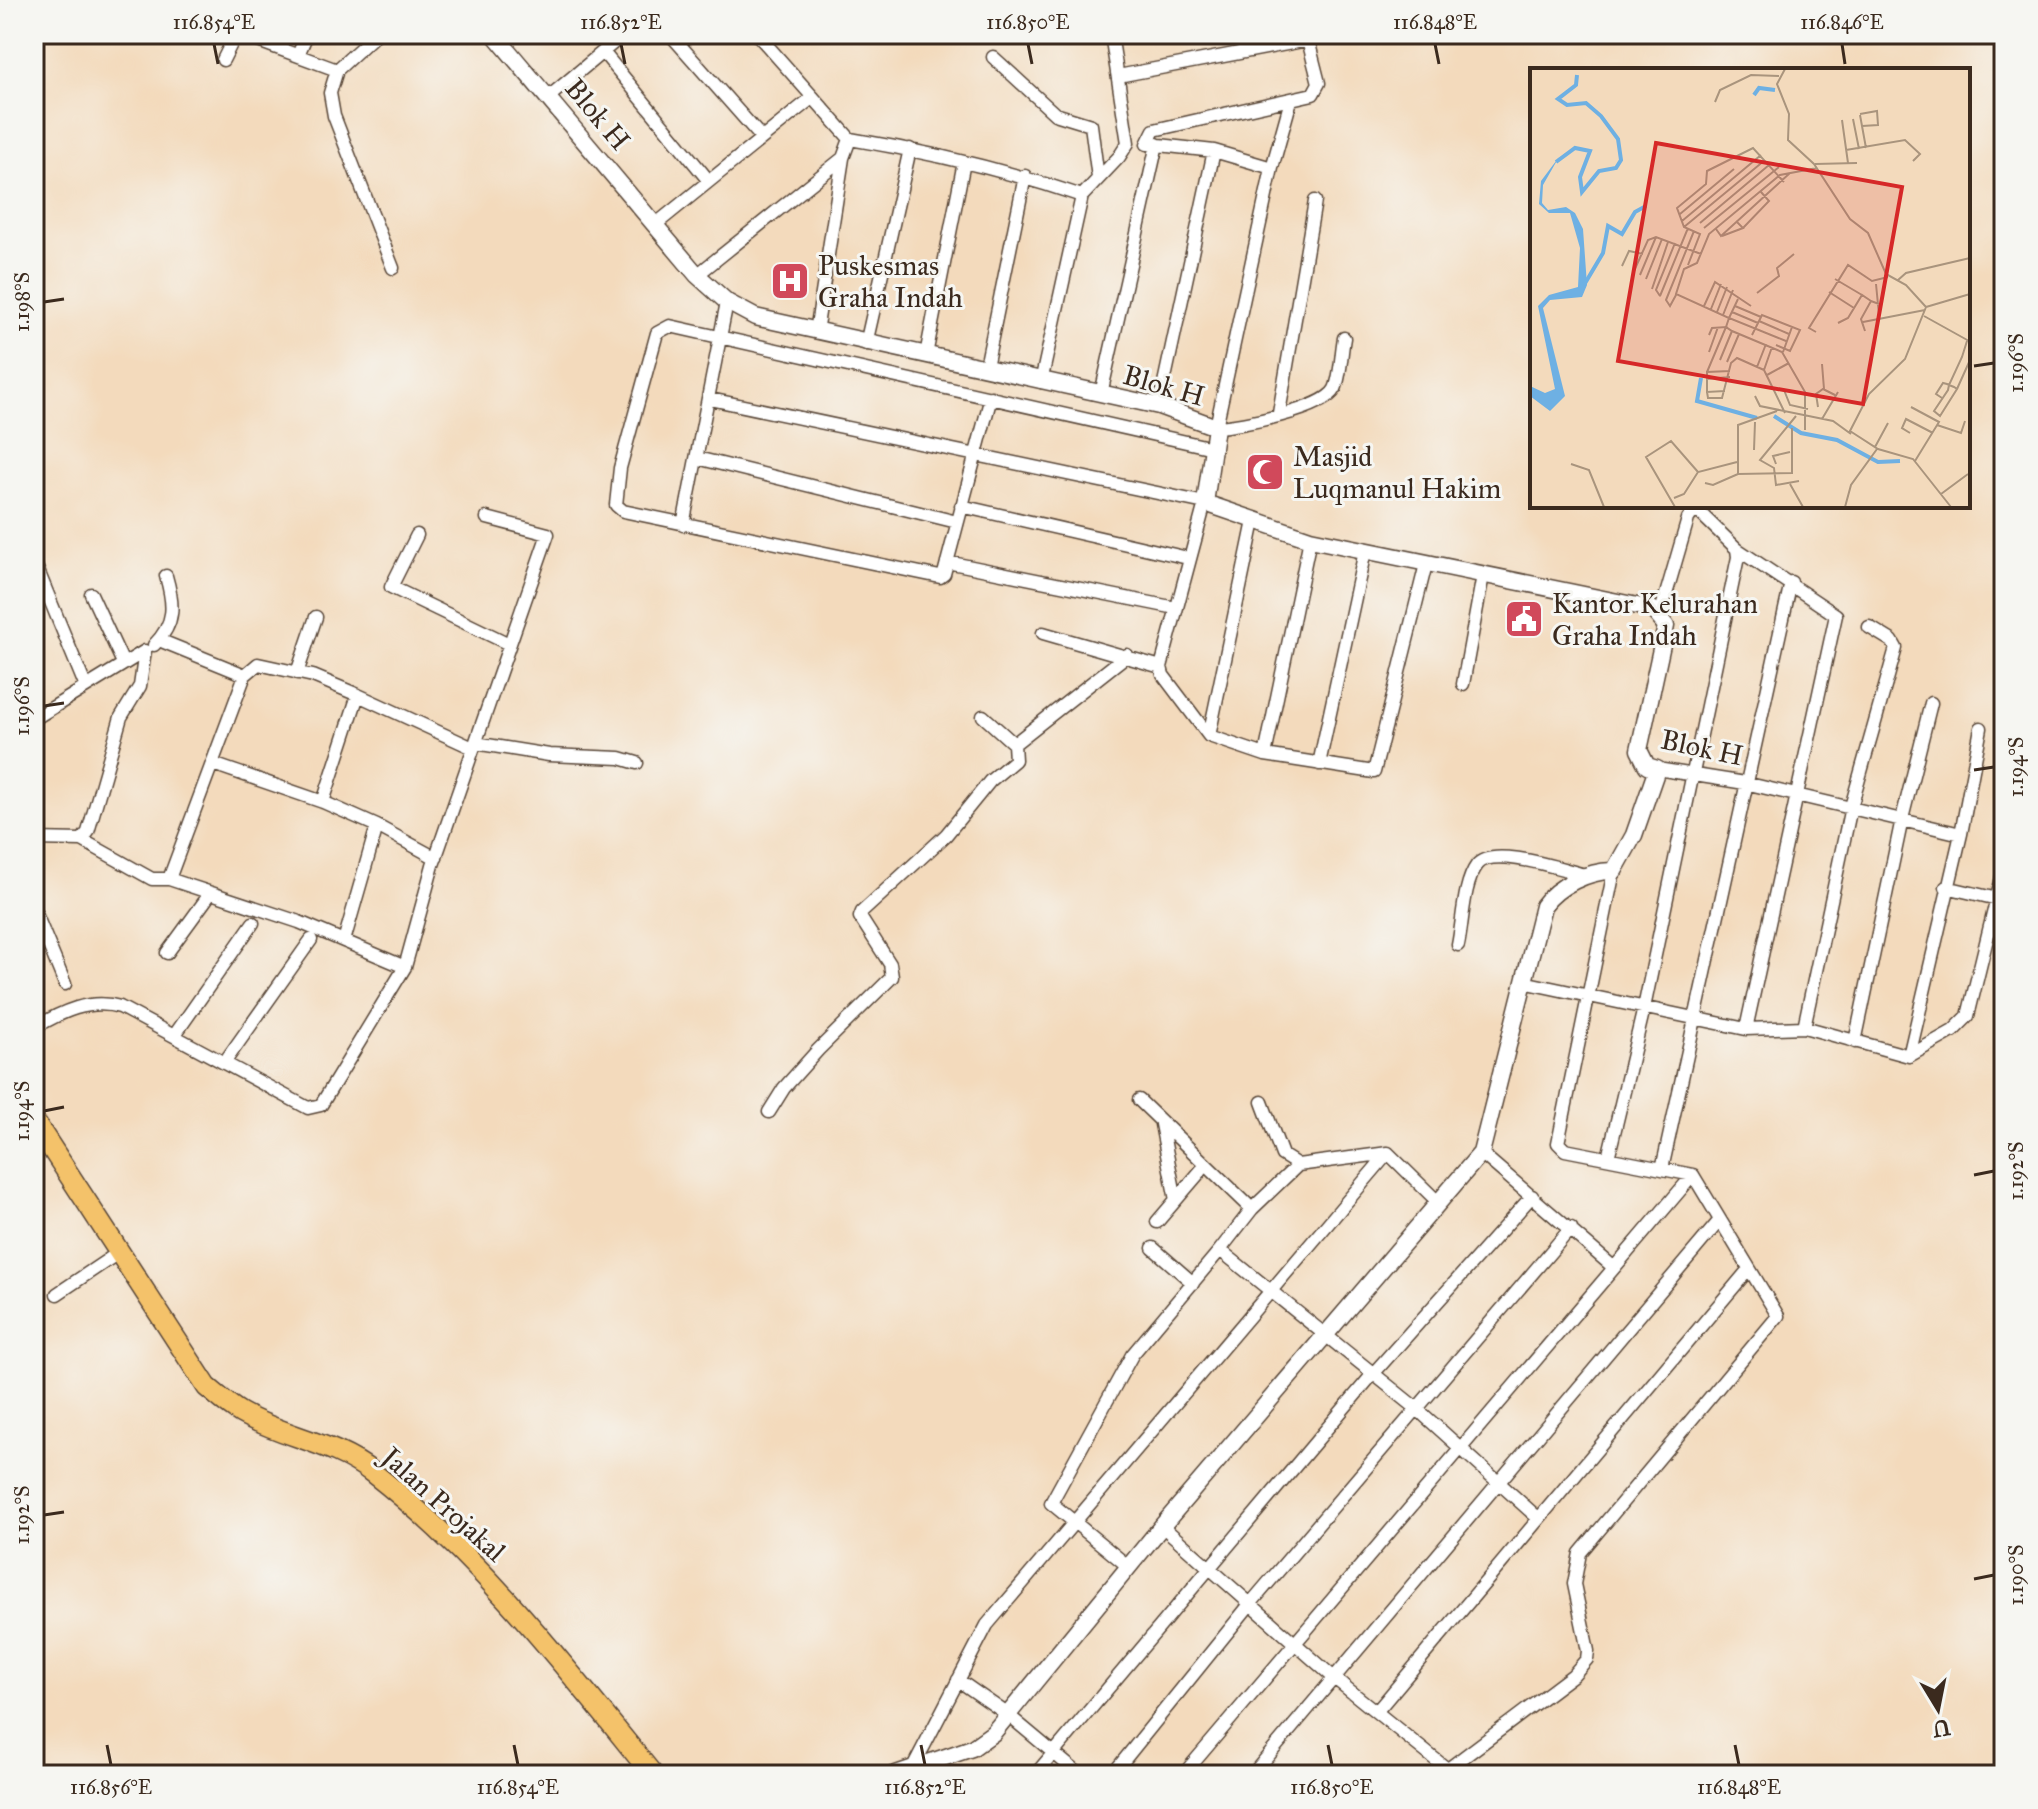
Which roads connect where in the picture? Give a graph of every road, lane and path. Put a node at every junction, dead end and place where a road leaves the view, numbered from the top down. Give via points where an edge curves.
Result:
1 (237, 34) edge
2 (307, 34) edge
3 (376, 34) edge
4 (494, 34) edge
5 (624, 34) edge
6 (670, 34) edge
7 (757, 34) edge
8 (1111, 34) edge
9 (1308, 37) edge
10 (610, 38) edge
11 (603, 52) junction
12 (298, 55) junction
13 (993, 57) dead end
14 (223, 60) dead end
15 (337, 70) junction
16 (1118, 76) junction
17 (550, 96) junction
18 (813, 97) junction
19 (1291, 100) junction
20 (761, 137) junction
21 (850, 139) junction
22 (1128, 143) junction
23 (1152, 144) junction
24 (910, 149) junction
25 (1214, 151) junction
26 (843, 158) junction
27 (964, 162) junction
28 (1272, 168) junction
29 (1025, 176) junction
30 (1098, 178) junction
31 (709, 181) junction
32 (1082, 196) junction
33 (1315, 201) dead end
34 (655, 225) junction
35 (393, 268) dead end
36 (697, 275) junction
37 (727, 302) junction
38 (816, 332) junction
39 (721, 336) junction
40 (1344, 338) dead end
41 (866, 344) junction
42 (926, 355) junction
43 (986, 367) junction
44 (1041, 382) junction
45 (1101, 394) junction
46 (991, 397) junction
47 (710, 399) junction
48 (1159, 406) junction
49 (1279, 413) junction
50 (1216, 427) junction
51 (1213, 448) junction
52 (976, 454) junction
53 (697, 458) junction
54 (1205, 503) junction
55 (961, 506) junction
56 (487, 518) dead end
57 (1254, 521) junction
58 (957, 522) junction
59 (683, 525) junction
60 (417, 535) dead end
61 (1310, 539) junction
62 (1737, 549) junction
63 (1365, 551) junction
64 (1188, 558) junction
65 (34, 561) edge
66 (947, 562) junction
67 (1426, 564) junction
68 (1483, 575) junction
69 (166, 576) dead end
70 (1791, 582) junction
71 (91, 594) dead end
72 (1176, 608) junction
73 (1660, 615) junction
74 (316, 617) dead end
75 (1869, 627) dead end
76 (1043, 633) dead end
77 (159, 640) junction
78 (509, 644) junction
79 (145, 651) junction
80 (1127, 655) junction
81 (123, 663) junction
82 (1161, 667) junction
83 (297, 673) junction
84 (245, 675) junction
85 (1463, 684) dead end
86 (85, 685) junction
87 (358, 695) junction
88 (1931, 703) dead end
89 (983, 716) dead end
90 (34, 719) edge
91 (1981, 728) dead end
92 (1209, 736) junction
93 (1014, 744) junction
94 (474, 746) junction
95 (1265, 755) junction
96 (637, 763) dead end
97 (213, 764) junction
98 (1319, 764) junction
99 (1657, 769) junction
100 (1690, 773) junction
101 (1745, 783) junction
102 (1799, 795) junction
103 (323, 802) junction
104 (1851, 807) junction
105 (1902, 819) junction
106 (377, 826) junction
107 (1961, 834) junction
108 (34, 839) edge
109 (82, 840) junction
110 (436, 858) junction
111 (2004, 869) edge
112 (1614, 871) junction
113 (1585, 875) junction
114 (169, 879) junction
115 (1946, 887) junction
116 (210, 894) junction
117 (2000, 900) edge
118 (34, 909) edge
119 (253, 923) dead end
120 (40, 938) edge
121 (311, 940) dead end
122 (344, 941) junction
123 (1458, 945) dead end
124 (167, 953) dead end
125 (405, 967) junction
126 (1523, 982) junction
127 (65, 984) dead end
128 (1589, 996) junction
129 (1644, 1008) junction
130 (1693, 1018) junction
131 (1804, 1027) junction
132 (34, 1028) edge
133 (1746, 1029) junction
134 (174, 1036) junction
135 (1855, 1042) junction
136 (1909, 1056) junction
137 (224, 1063) junction
138 (1139, 1100) dead end
139 (1262, 1102) dead end
140 (769, 1112) dead end
141 (34, 1121) edge
142 (1160, 1124) junction
143 (1388, 1153) junction
144 (1481, 1153) junction
145 (1608, 1158) junction
146 (1298, 1165) junction
147 (1205, 1166) junction
148 (1662, 1169) junction
149 (1693, 1175) junction
150 (1532, 1196) junction
151 (1176, 1200) junction
152 (1439, 1203) junction
153 (1252, 1209) junction
154 (1720, 1220) junction
155 (1157, 1222) dead end
156 (1571, 1228) junction
157 (1153, 1248) dead end
158 (1220, 1250) junction
159 (121, 1251) junction
160 (1612, 1266) junction
161 (1749, 1269) junction
162 (1193, 1283) junction
163 (1272, 1291) junction
164 (57, 1294) dead end
165 (1325, 1337) junction
166 (1372, 1375) junction
167 (1416, 1408) junction
168 (1462, 1447) junction
169 (1498, 1483) junction
170 (1538, 1518) junction
171 (1075, 1521) junction
172 (1162, 1526) junction
173 (1129, 1567) junction
174 (1211, 1570) junction
175 (1251, 1603) junction
176 (1294, 1641) junction
177 (1333, 1677) junction
178 (958, 1680) junction
179 (1377, 1711) junction
180 (1007, 1714) junction
181 (1054, 1752) junction
182 (912, 1769) junction
183 (1443, 1772) edge
184 (653, 1775) edge
185 (893, 1775) edge
186 (1035, 1775) edge
187 (1080, 1775) edge
188 (1112, 1775) edge
189 (1183, 1775) edge
190 (1252, 1775) edge

1 - 12 street
1 - 14 street
2 - 12 street
3 - 15 street
4 - 17 street, Blok H
5 - 10 street
6 - 20 street
7 - 18 street
8 - 16 street
9 - 16 street
9 - 19 street via 1317,89
10 - 11 street
11 - 17 street
11 - 31 street
12 - 15 street
13 - 30 street via 1055,114 1091,125
15 - 35 street via 330,93 334,116
16 - 22 street
17 - 34 street, Blok H
18 - 20 street
18 - 21 street
19 - 23 street via 1154,130
19 - 28 street
20 - 31 street
21 - 24 street
21 - 26 street
22 - 23 street
22 - 30 street
23 - 25 street
23 - 45 street
24 - 27 street
24 - 41 street
25 - 28 street
25 - 48 street
26 - 36 street
26 - 38 street
27 - 29 street
27 - 42 street
28 - 50 street
29 - 32 street
29 - 43 street
30 - 32 street
31 - 34 street
32 - 44 street
33 - 49 street
34 - 36 street, Blok H
36 - 37 street, Blok H
37 - 38 street, Blok H via 755,317
37 - 39 street
38 - 41 street, Blok H
39 - 46 street
39 - 47 street
39 - 59 street via 670,326 657,333 620,468 616,505
40 - 49 street via 1335,389 1314,405
41 - 42 street, Blok H
42 - 43 street, Blok H
43 - 44 street, Blok H
44 - 45 street, Blok H
45 - 48 street, Blok H
46 - 51 street
46 - 52 street
47 - 52 street
47 - 53 street
48 - 50 street, Blok H
49 - 50 street via 1236,427
50 - 51 street, Blok H
51 - 54 street, Blok H
52 - 54 street
52 - 55 street
53 - 58 street
53 - 59 street
54 - 57 street
54 - 64 street
55 - 58 street
55 - 64 street
56 - 78 street via 548,534
57 - 61 street
57 - 92 street
58 - 66 street
59 - 66 street via 934,578 944,574
60 - 78 street via 391,587
61 - 63 street
61 - 95 street
62 - 70 street
62 - 73 street via 1708,518 1692,513
62 - 100 street
63 - 67 street
63 - 98 street
64 - 72 street
65 - 86 street
66 - 72 street
67 - 68 street
67 - 98 street via 1378,768 1369,774
68 - 73 street via 1652,609
68 - 85 street
69 - 77 street via 174,607
70 - 101 street
70 - 102 street via 1836,615
71 - 81 street
72 - 82 street
73 - 99 street, Blok H via 1666,638 1639,750 1647,766
74 - 83 street
75 - 104 street via 1896,648
76 - 80 street
77 - 79 street
77 - 84 street
78 - 94 street
79 - 81 street
79 - 109 street via 140,686 126,704
80 - 82 street
80 - 93 street
81 - 86 street
82 - 92 street via 1169,686
83 - 84 street via 258,664
83 - 87 street
84 - 97 street
86 - 90 street
87 - 94 street
87 - 103 street
88 - 105 street
89 - 93 street
91 - 107 street
92 - 95 street
93 - 140 street via 1015,760 990,781 946,835 862,912 892,977 818,1050
94 - 96 street
94 - 110 street
95 - 98 street
97 - 103 street
97 - 114 street
99 - 100 street, Blok H
99 - 112 street via 1634,835
100 - 101 street, Blok H
100 - 129 street
101 - 102 street, Blok H
101 - 130 street
102 - 104 street, Blok H
102 - 133 street
103 - 106 street
104 - 105 street, Blok H
104 - 131 street
105 - 107 street, Blok H
105 - 135 street
106 - 110 street
106 - 122 street
107 - 115 street
108 - 109 street
109 - 114 street via 152,879
110 - 125 street
111 - 117 street
112 - 113 street
112 - 128 street
113 - 123 street via 1529,861 1484,859 1471,877
113 - 126 street via 1549,896 1543,906
114 - 116 street
115 - 117 street
115 - 136 street
116 - 122 street
116 - 124 street
117 - 136 street via 1968,1016
118 - 120 street
119 - 134 street
120 - 127 street
121 - 137 street
122 - 125 street
125 - 137 street via 340,1078 315,1108
126 - 128 street
126 - 144 street
128 - 129 street
128 - 145 street via 1558,1143 1565,1150
129 - 130 street
129 - 145 street
130 - 133 street
130 - 148 street
131 - 133 street
131 - 135 street
132 - 134 street via 58,1014 104,1002
134 - 137 street
135 - 136 street
138 - 142 street
139 - 146 street via 1282,1155
141 - 159 main road, Jalan Projakal
142 - 147 street
142 - 151 street
143 - 146 street
143 - 152 street
143 - 163 street
144 - 150 street
144 - 152 street
145 - 148 street
146 - 153 street
147 - 151 street
147 - 153 street
148 - 149 street
149 - 154 street
149 - 160 street
150 - 156 street
150 - 166 street
151 - 155 street
152 - 165 street
153 - 158 street
154 - 161 street
154 - 169 street
156 - 160 street
156 - 167 street
157 - 162 street
158 - 162 street
158 - 163 street
159 - 164 street
159 - 184 main road, Jalan Projakal via 207,1387 240,1412 317,1442 371,1471 485,1575 593,1697
160 - 168 street
161 - 170 street
161 - 183 street via 1776,1311 1776,1320 1580,1553 1574,1584 1587,1659
162 - 171 street via 1132,1355 1051,1503
163 - 165 street
163 - 171 street
165 - 166 street
165 - 172 street
166 - 167 street
166 - 174 street
167 - 168 street
167 - 175 street
168 - 169 street
168 - 176 street
169 - 170 street
169 - 177 street
170 - 179 street
171 - 173 street
171 - 178 street via 987,1625
172 - 173 street
172 - 174 street
173 - 180 street
174 - 175 street
174 - 181 street
175 - 176 street
175 - 188 street
176 - 177 street
176 - 189 street
177 - 179 street
177 - 190 street
178 - 180 street
178 - 182 street
179 - 183 street
180 - 181 street
180 - 182 street via 972,1748
181 - 186 street
181 - 187 street
182 - 185 street

